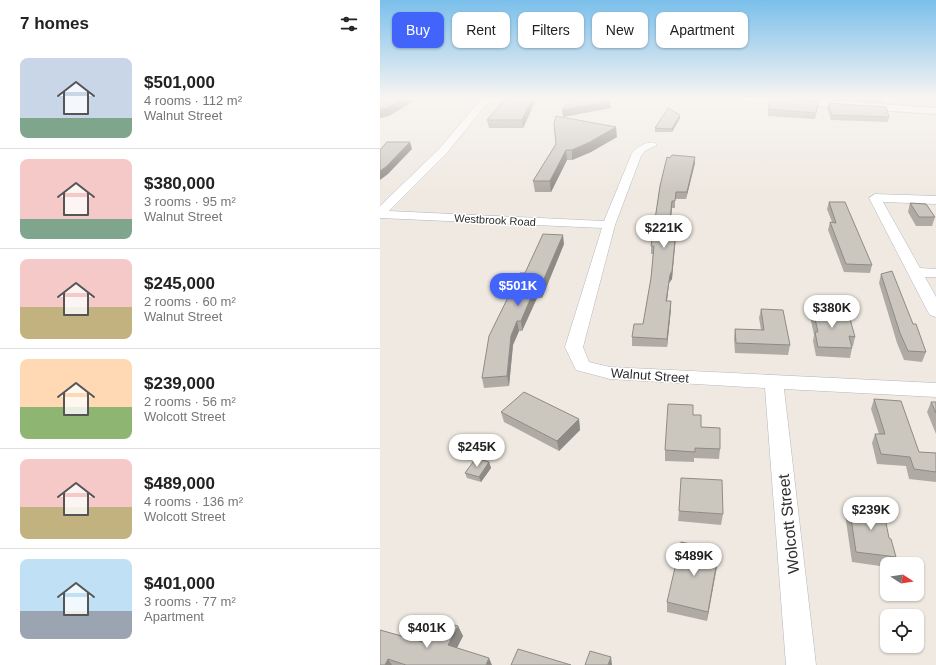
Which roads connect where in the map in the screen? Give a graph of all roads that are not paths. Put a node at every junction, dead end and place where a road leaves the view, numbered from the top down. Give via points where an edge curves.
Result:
1 (461, 129) edge
2 (652, 145) dead end
3 (936, 200) edge
4 (380, 214) edge
5 (609, 225) junction
6 (914, 272) junction
7 (936, 273) edge
8 (936, 312) edge
9 (774, 383) junction
10 (936, 390) edge
11 (801, 665) edge

1 - 4 street
2 - 5 street, Walnut Street via 641,149 636,155
3 - 6 street via 874,198
4 - 5 street, Westbrook Road
5 - 9 street, Walnut Street via 574,347 582,366 610,373
6 - 7 street
6 - 8 street
9 - 10 street, Walnut Street
9 - 11 street, Wolcott Street

